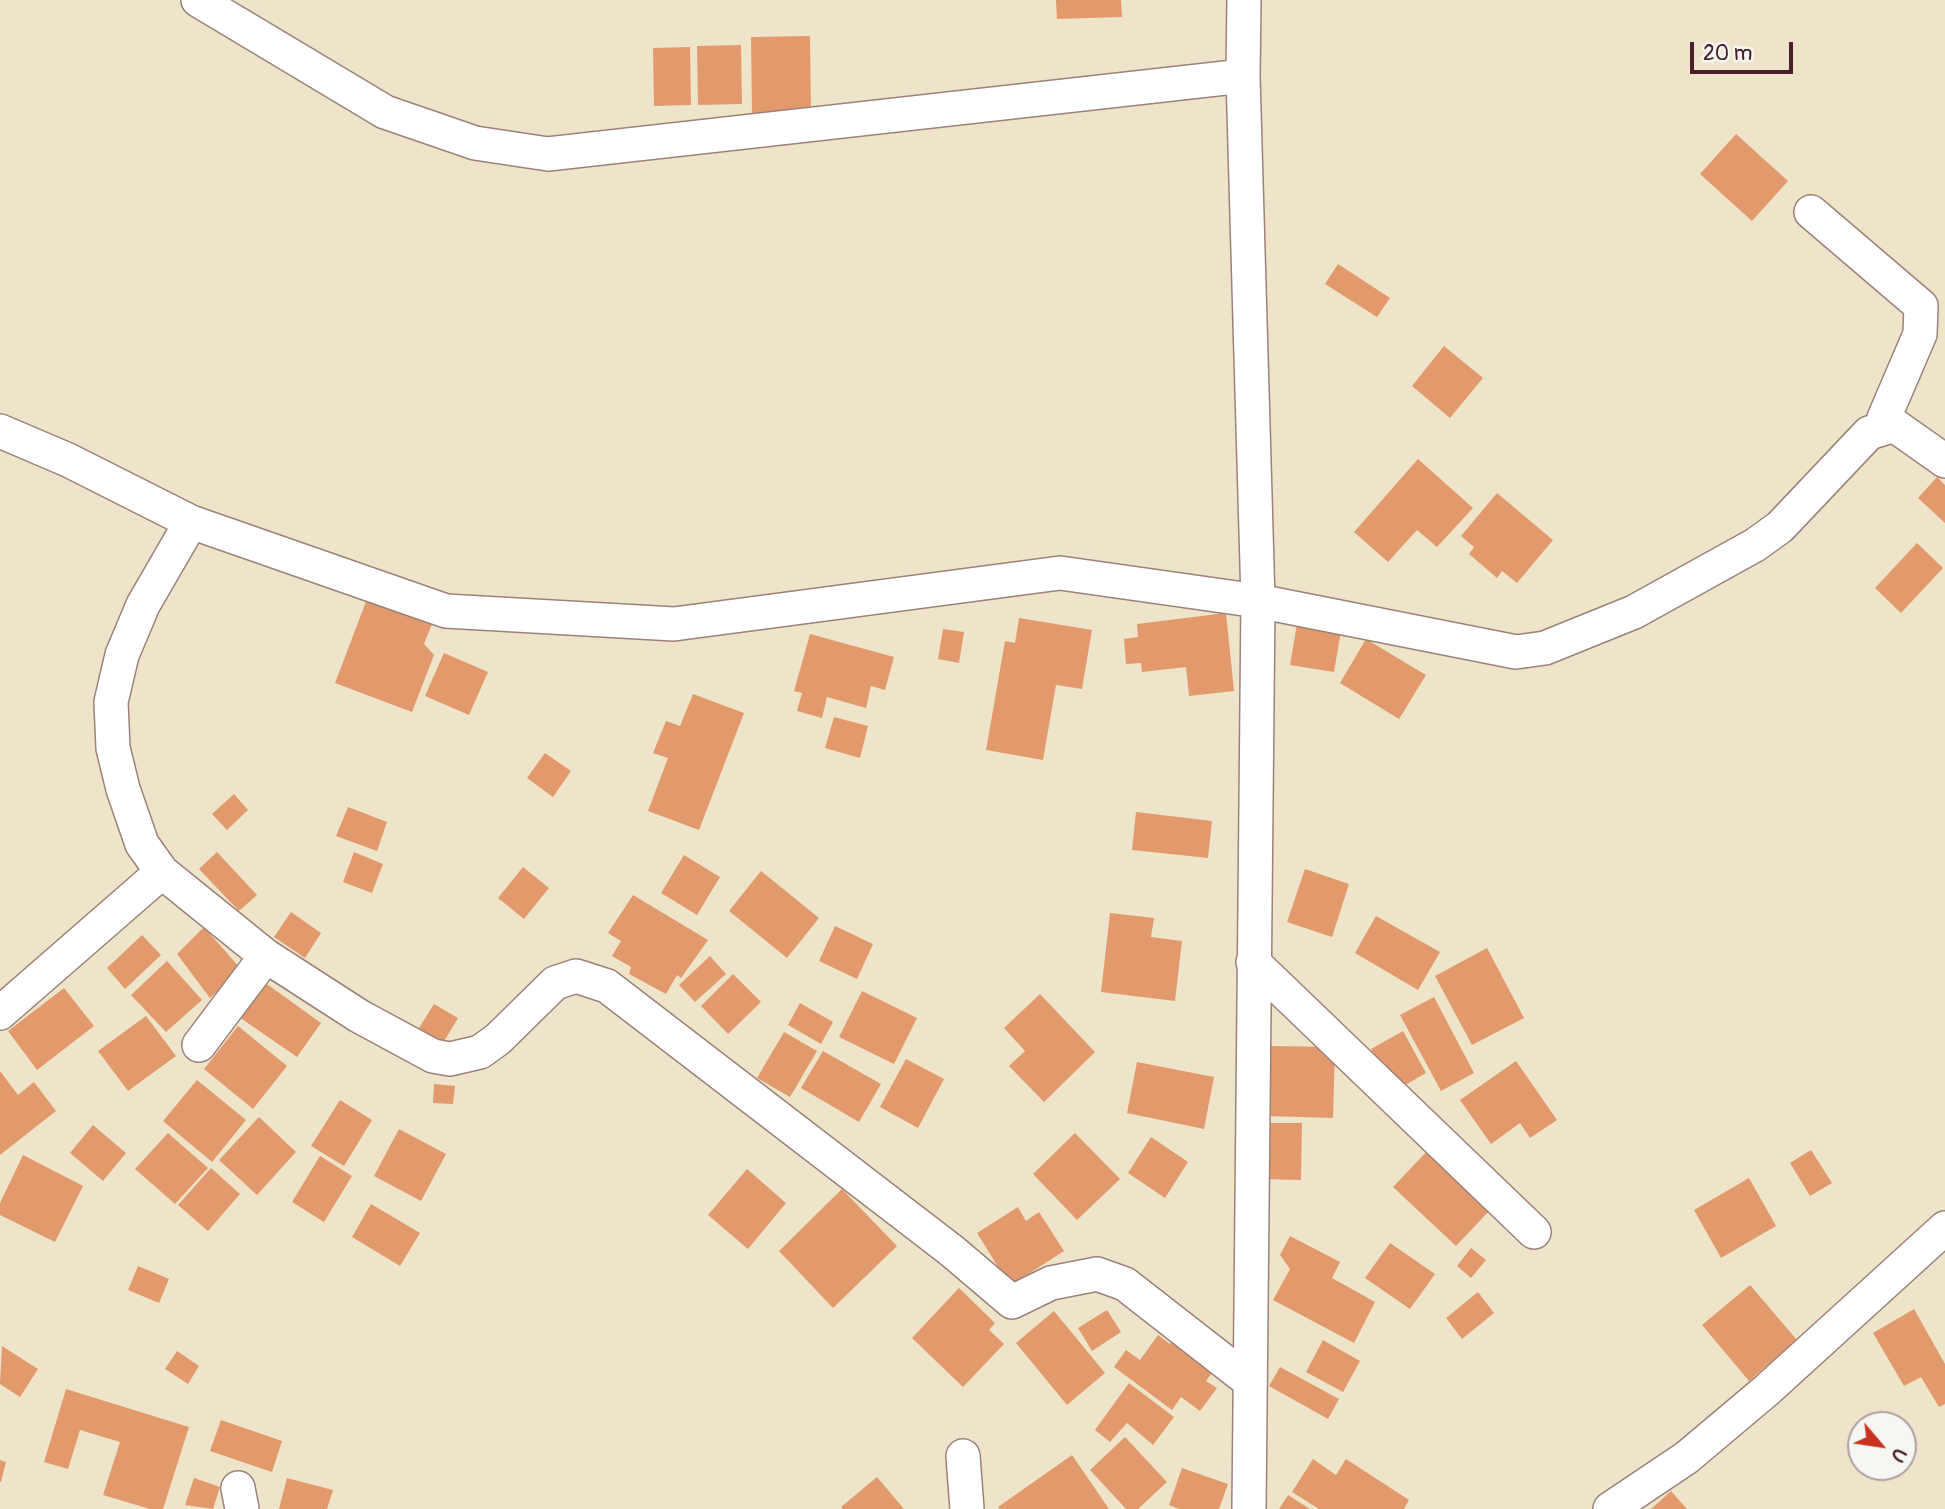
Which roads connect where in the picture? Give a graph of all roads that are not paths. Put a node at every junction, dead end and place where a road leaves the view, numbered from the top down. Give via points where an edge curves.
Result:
1 (198, 0) edge
2 (1244, 0) edge
3 (1243, 76) junction
4 (1811, 212) dead end
5 (1884, 418) junction
6 (0, 431) edge
7 (1945, 461) edge
8 (191, 522) junction
9 (1258, 601) junction
10 (162, 873) junction
11 (266, 956) junction
12 (1253, 962) junction
13 (0, 1013) edge
14 (199, 1045) dead end
15 (1945, 1228) edge
16 (1534, 1232) dead end
17 (1248, 1380) junction
18 (963, 1456) dead end
19 (967, 1509) edge
20 (1249, 1509) edge
21 (1610, 1509) edge

1 - 3 street via 385,112 475,143 548,154
2 - 3 street
3 - 9 street
4 - 5 street via 1921,306 1920,334
5 - 7 street
5 - 9 street via 1888,426 1869,433 1780,527 1755,545 1634,612 1545,649 1516,652
6 - 8 street
8 - 9 street via 446,611 674,624 1060,573
8 - 10 street via 143,605 122,655 111,702 113,748 123,789 142,844
9 - 12 street
10 - 11 street
10 - 13 street
11 - 14 street
11 - 17 street via 359,1016 433,1056 450,1059 480,1052 498,1039 555,983 576,976 607,986 1012,1302 1051,1283 1097,1274 1125,1284
12 - 16 street
12 - 17 street
15 - 21 street via 1717,1432
17 - 20 street
18 - 19 street

